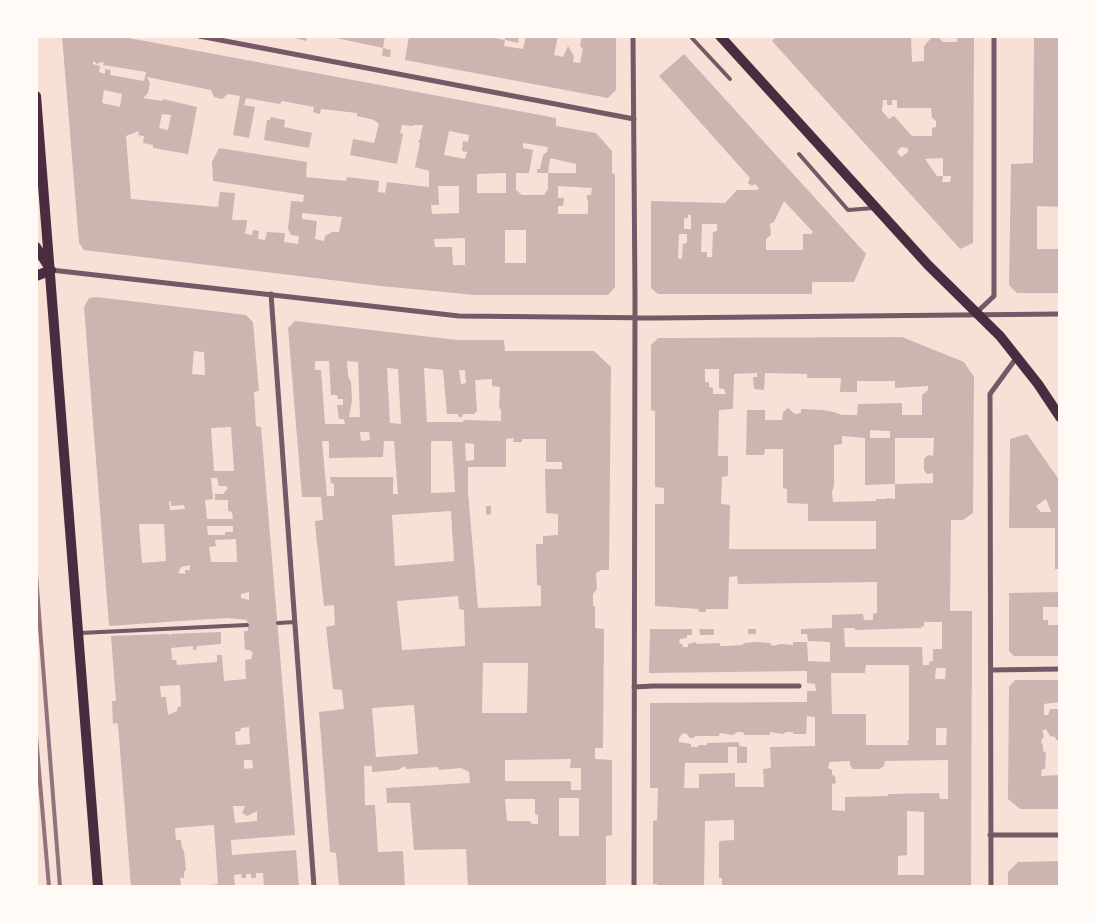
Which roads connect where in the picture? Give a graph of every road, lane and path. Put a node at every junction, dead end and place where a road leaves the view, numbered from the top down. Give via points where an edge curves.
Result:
1 (199, 36) edge
2 (633, 36) edge
3 (690, 36) edge
4 (720, 36) edge
5 (994, 36) edge
6 (730, 79) dead end
7 (36, 96) edge
8 (634, 119) junction
9 (799, 154) dead end
10 (875, 208) junction
11 (36, 246) edge
12 (51, 270) junction
13 (36, 276) edge
14 (271, 294) junction
15 (976, 314) junction
16 (1060, 314) edge
17 (635, 318) junction
18 (1017, 357) junction
19 (1060, 417) edge
20 (295, 622) junction
21 (278, 623) dead end
22 (247, 625) dead end
23 (78, 633) junction
24 (1060, 669) edge
25 (991, 670) junction
26 (800, 686) dead end
27 (634, 687) junction
28 (990, 835) junction
29 (1060, 835) edge
30 (98, 887) edge
31 (314, 887) edge
32 (634, 887) edge
33 (991, 887) edge

1 - 8 street
2 - 8 street
3 - 6 lane
4 - 10 main road
5 - 15 street via 994,296
7 - 12 main road
8 - 17 street
9 - 10 lane via 848,210
10 - 15 main road
11 - 12 main road
12 - 13 main road
12 - 14 street
12 - 23 main road
14 - 17 street via 459,316
14 - 20 street
15 - 16 street
15 - 17 street
15 - 18 main road
17 - 27 street
18 - 19 main road
18 - 25 street via 990,394
20 - 21 lane
20 - 31 street
22 - 23 lane
23 - 30 main road
24 - 25 street
25 - 28 street
26 - 27 street
27 - 32 street
28 - 29 street
28 - 33 street

